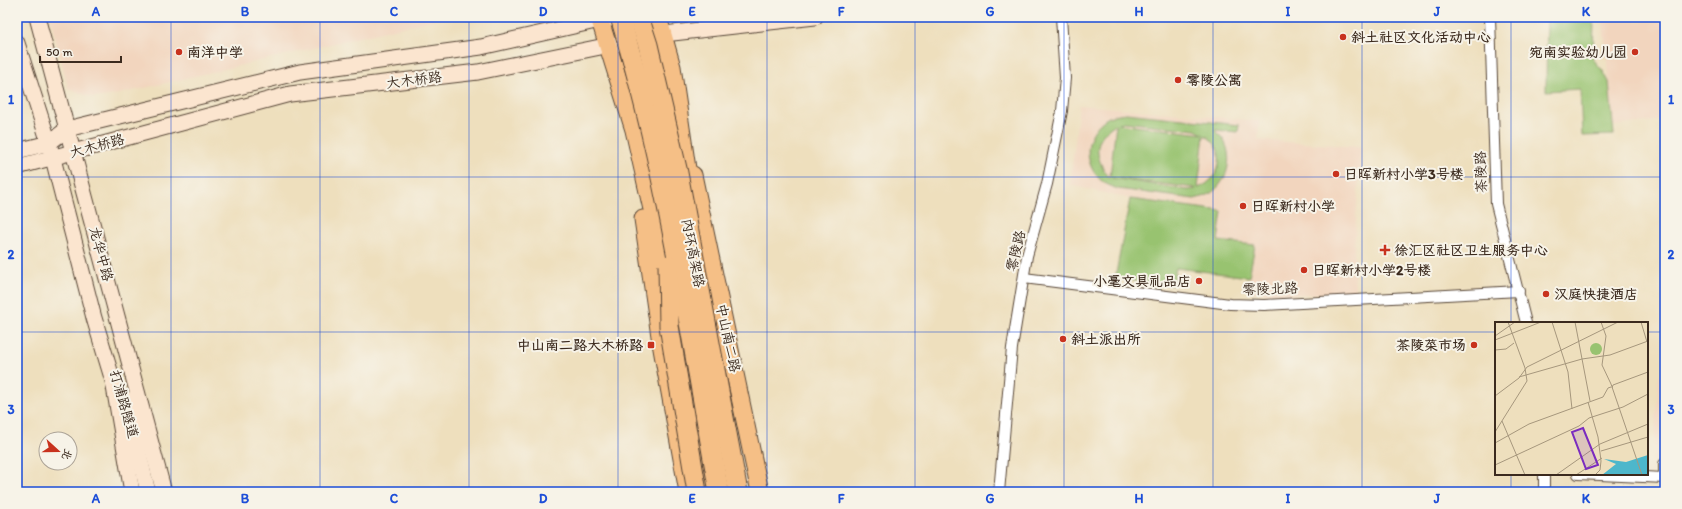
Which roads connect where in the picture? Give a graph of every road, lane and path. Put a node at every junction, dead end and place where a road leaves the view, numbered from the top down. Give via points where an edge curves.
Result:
1 (37, 17) edge
2 (620, 17) edge
3 (632, 17) edge
4 (639, 17) edge
5 (658, 17) edge
6 (816, 17) edge
7 (1061, 17) edge
8 (1490, 17) edge
9 (599, 18) edge
10 (664, 34) junction
11 (17, 43) edge
12 (608, 46) junction
13 (672, 67) junction
14 (67, 130) junction
15 (634, 130) junction
16 (49, 143) junction
17 (17, 151) edge
18 (73, 152) junction
19 (53, 158) junction
20 (17, 167) edge
21 (676, 211) junction
22 (1024, 278) junction
23 (1518, 291) junction
24 (94, 318) junction
25 (1526, 322) edge
26 (1664, 464) edge
27 (1544, 475) edge
28 (1600, 475) edge
29 (1664, 478) edge
30 (132, 492) edge
31 (148, 492) edge
32 (164, 492) edge
33 (688, 492) edge
34 (697, 492) edge
35 (709, 492) edge
36 (719, 492) edge
37 (737, 492) edge
38 (750, 492) edge
39 (760, 492) edge
40 (999, 492) edge
41 (1544, 492) edge

1 - 14 street, 龙华中路
2 - 21 highway, 内环高架路, bridge
3 - 9 street, 大木桥路
4 - 21 highway, 内环高架路, bridge via 648,45
5 - 10 main road, 中山南二路
6 - 10 street, 大木桥路
7 - 22 street, 零陵路 via 1065,78 1062,112
8 - 23 street, 茶陵路 via 1496,204
9 - 12 main road
9 - 14 street, 大木桥路 via 481,46 300,72
10 - 12 street, 大木桥路
10 - 13 main road, 中山南二路
11 - 16 street, 龙华中路
12 - 15 main road
12 - 18 street, 大木桥路 via 478,72 290,94
13 - 37 main road, 中山南二路 via 718,410
13 - 39 main road, 中山南二路
14 - 16 street, 大木桥路
14 - 18 street, 龙华中路
15 - 33 main road via 636,170 660,344
15 - 35 main road via 680,336
16 - 17 street, 大木桥路
16 - 19 street, 龙华中路
18 - 19 street, 大木桥路
18 - 32 street, 龙华中路
19 - 20 street, 大木桥路
19 - 24 street, 龙华中路
21 - 34 highway, bridge via 669,326
21 - 36 highway, 内环高架路, bridge
21 - 37 highway, 内环高架路, bridge
21 - 38 highway, bridge via 723,353
22 - 23 street, 零陵北路 via 1230,304
22 - 40 street, 零陵路 via 1012,348
23 - 25 street, 茶陵路
24 - 30 street, 龙华中路 via 113,381
24 - 31 street, 打浦路隧道 via 124,391
26 - 29 street
27 - 41 street
28 - 29 street

